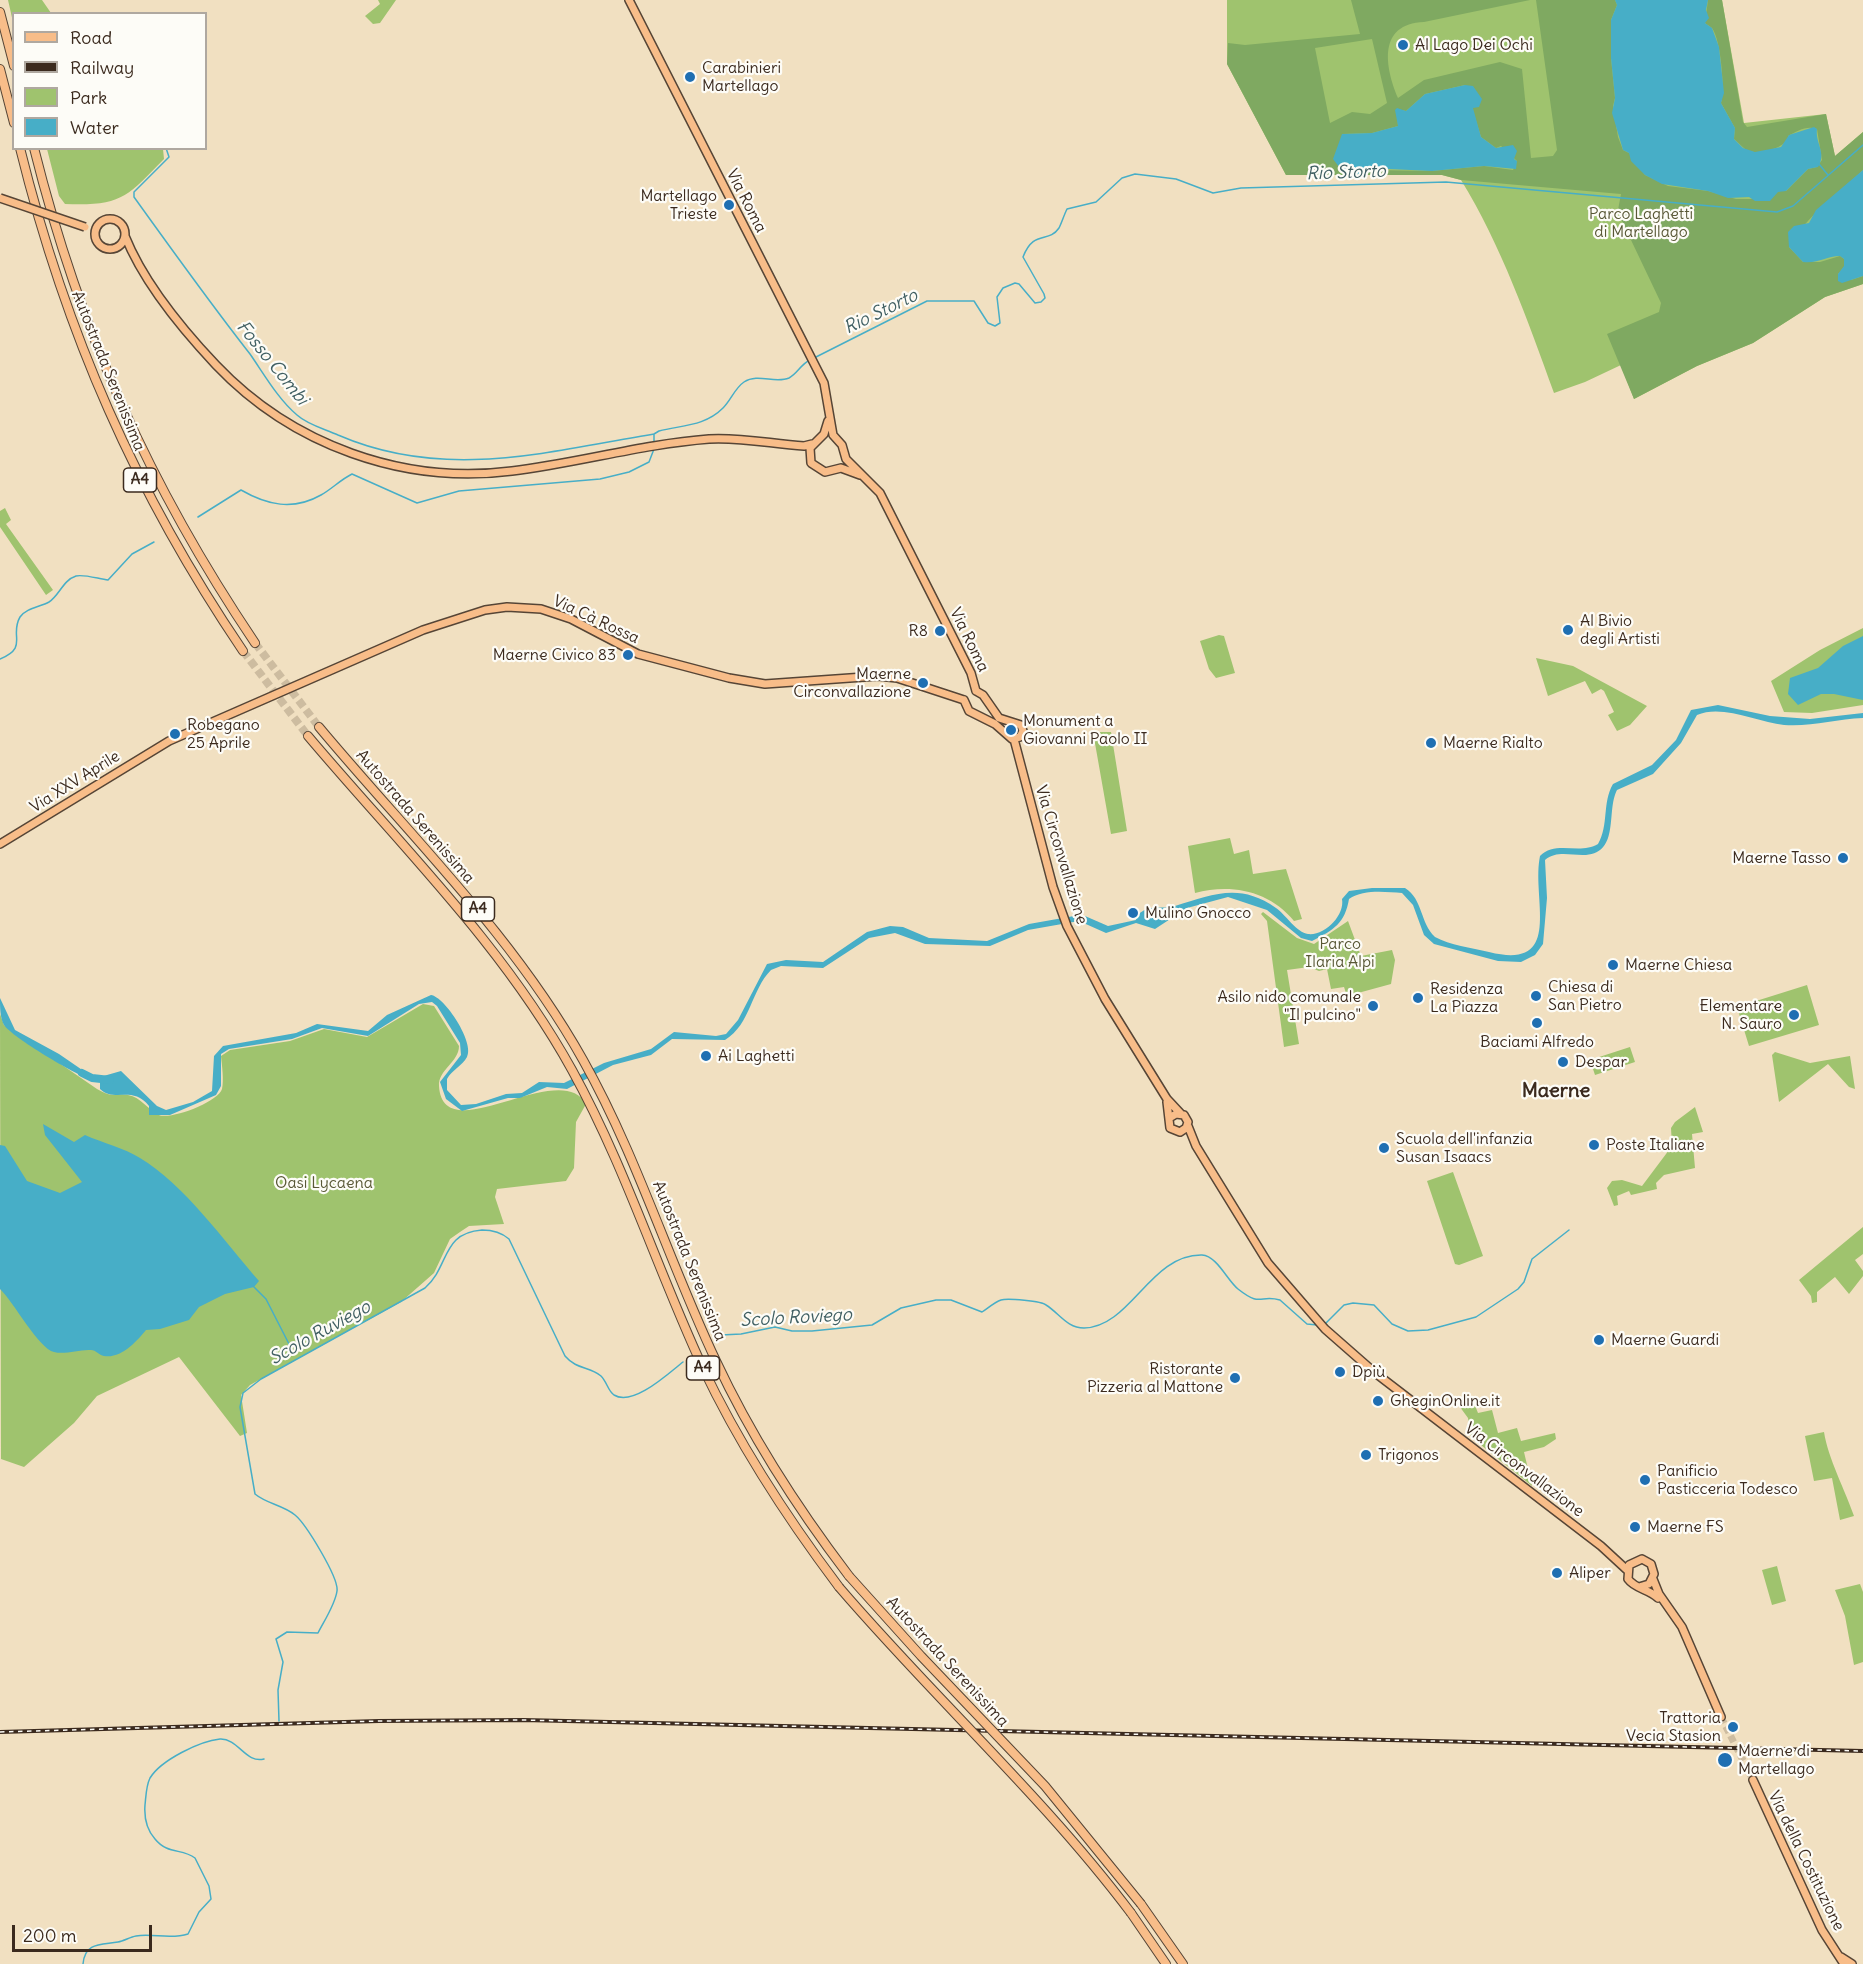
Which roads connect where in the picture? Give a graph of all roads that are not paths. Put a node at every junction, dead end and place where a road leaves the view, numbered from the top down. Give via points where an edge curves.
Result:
1 (629, 0) edge
2 (0, 12) edge
3 (12, 58) edge
4 (0, 69) edge
5 (12, 115) edge
6 (21, 150) edge
7 (35, 150) edge
8 (0, 198) edge
9 (99, 225) junction
10 (85, 227) junction
11 (96, 236) junction
12 (125, 237) junction
13 (113, 248) junction
14 (133, 258) junction
15 (828, 418) junction
16 (821, 438) junction
17 (835, 438) junction
18 (812, 444) junction
19 (782, 445) junction
20 (845, 455) junction
21 (810, 459) junction
22 (837, 469) junction
23 (865, 477) junction
24 (255, 643) tunnel mouth
25 (243, 651) tunnel mouth
26 (976, 691) junction
27 (964, 700) junction
28 (319, 727) tunnel mouth
29 (308, 736) tunnel mouth
30 (1014, 740) junction
31 (133, 761) joint
32 (0, 844) edge
33 (1167, 1099) junction
34 (1181, 1114) junction
35 (1171, 1117) junction
36 (1188, 1126) junction
37 (1177, 1132) junction
38 (1196, 1146) junction
39 (1601, 1546) junction
40 (1635, 1561) junction
41 (1627, 1570) junction
42 (1653, 1579) junction
43 (1639, 1587) junction
44 (1673, 1612) junction
45 (1721, 1717) tunnel mouth
46 (1752, 1780) tunnel mouth
47 (1837, 1953) junction
48 (1166, 1964) edge
49 (1183, 1964) edge
50 (1844, 1964) edge
51 (1852, 1964) edge

1 - 15 main road, Via Roma via 824,383
2 - 3 highway
4 - 5 highway
6 - 25 highway, Autostrada Serenissima / A4 via 58,284 108,412 173,540
7 - 24 highway, Autostrada Serenissima / A4 via 69,270 120,406 184,532
8 - 10 main road, bridge
9 - 10 main road
9 - 11 main road
9 - 12 main road via 116,220
10 - 11 main road
11 - 13 main road via 101,246
12 - 13 main road
12 - 14 main road
13 - 14 main road
14 - 19 main road via 189,335 235,384 300,430 353,455 415,470 470,474 723,439
15 - 16 main road
15 - 17 main road
16 - 17 main road
16 - 18 main road
17 - 20 main road
18 - 19 main road
18 - 21 main road
19 - 21 main road
20 - 22 main road
20 - 23 main road, Via Roma
21 - 22 main road via 821,471
22 - 23 main road
23 - 26 main road, Via Roma via 876,486 974,679
26 - 27 main road
26 - 30 main road, Via Roma via 996,716 1021,726 1023,735
27 - 30 main road via 969,711 995,724
27 - 31 main road, Via Cà Rossa via 897,678 878,676 765,684 713,675 638,654 560,615 541,609 507,607 468,614 423,630 247,705
28 - 49 highway, Autostrada Serenissima / A4, bridge via 496,931 542,993 584,1063 638,1172 716,1360 795,1501 885,1618 1045,1786 1102,1853
29 - 48 highway, Autostrada Serenissima / A4, bridge via 485,940 572,1070 627,1182 677,1307 729,1420 782,1509 876,1630 1074,1839
30 - 33 main road, Via Circonvallazione via 1067,926 1094,980
31 - 32 main road, Via XXV Aprile
33 - 34 main road, Via Circonvallazione
33 - 35 main road, Via Circonvallazione
34 - 35 main road
34 - 36 main road
35 - 37 main road via 1169,1125
36 - 37 main road
36 - 38 main road, Via Circonvallazione
37 - 38 main road, Via Circonvallazione
38 - 39 main road, Via Circonvallazione via 1268,1263 1325,1329 1374,1372
39 - 40 main road, Via Circonvallazione
39 - 41 main road, Via Circonvallazione
40 - 41 main road
40 - 42 main road via 1650,1563
41 - 43 main road via 1629,1581
42 - 43 main road
42 - 44 main road
43 - 44 main road via 1654,1594
44 - 45 main road
46 - 47 main road, Via della Costituzione via 1822,1930
47 - 50 main road, Via della Costituzione
47 - 51 main road, Via della Costituzione

